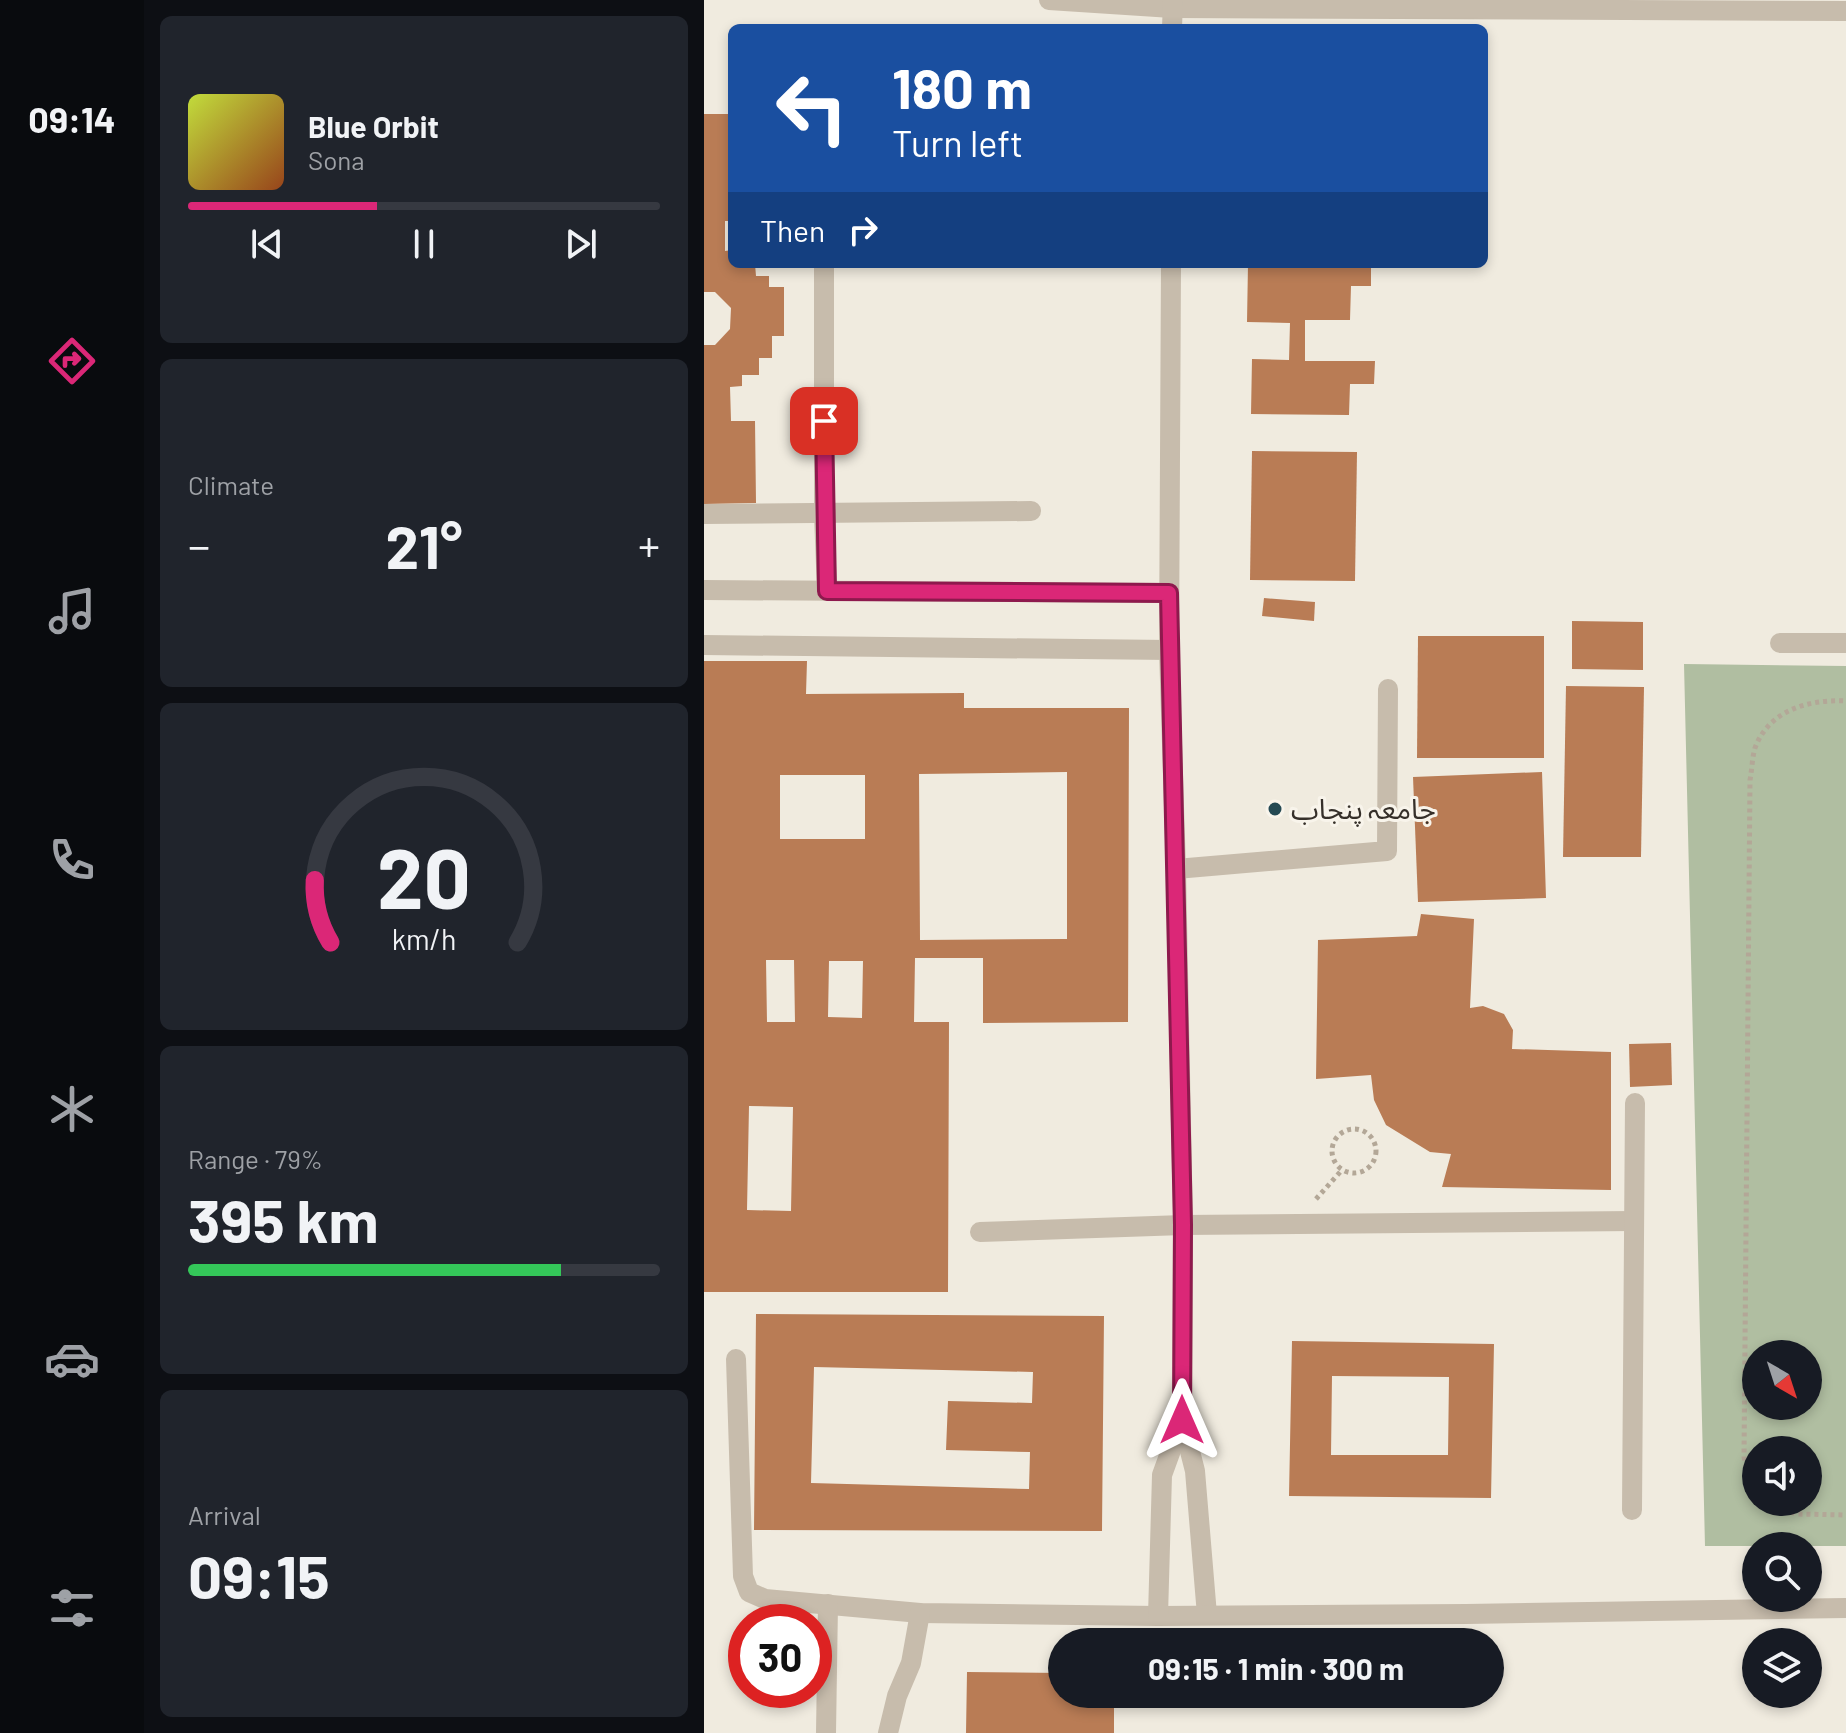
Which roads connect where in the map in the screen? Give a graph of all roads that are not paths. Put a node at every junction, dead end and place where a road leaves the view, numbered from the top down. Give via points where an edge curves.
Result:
1 (1049, 0) edge
2 (1846, 11) edge
3 (1172, 12) edge
4 (824, 268) edge
5 (1171, 268) edge
6 (1031, 511) dead end
7 (704, 514) edge
8 (824, 515) junction
9 (704, 590) edge
10 (827, 591) junction
11 (1169, 593) junction
12 (1780, 643) dead end
13 (1846, 643) edge
14 (704, 645) edge
15 (1169, 650) junction
16 (1388, 689) dead end
17 (1176, 869) junction
18 (1635, 1103) dead end
19 (1634, 1221) junction
20 (1183, 1225) junction
21 (980, 1232) dead end
22 (736, 1359) dead end
23 (1182, 1420) junction
24 (1632, 1510) dead end
25 (828, 1604) edge
26 (832, 1604) edge
27 (1846, 1608) edge
28 (920, 1613) junction
29 (1207, 1615) junction
30 (1158, 1616) junction
31 (826, 1708) edge
32 (826, 1733) edge
33 (888, 1733) edge

1 - 3 street
2 - 3 street
4 - 8 street
5 - 11 street
6 - 8 street
7 - 8 street
8 - 10 street
9 - 10 street
10 - 11 street
11 - 15 street
12 - 13 street
14 - 15 street
15 - 17 street
16 - 17 street via 1387,851
17 - 20 street
18 - 19 street
19 - 20 street
19 - 24 street
20 - 21 street
20 - 23 street
22 - 25 street via 743,1576 749,1592 765,1599
23 - 29 street via 1195,1471
23 - 30 street via 1162,1475
26 - 28 street
27 - 29 street
28 - 30 street
28 - 33 street via 911,1663
29 - 30 street
31 - 32 street

